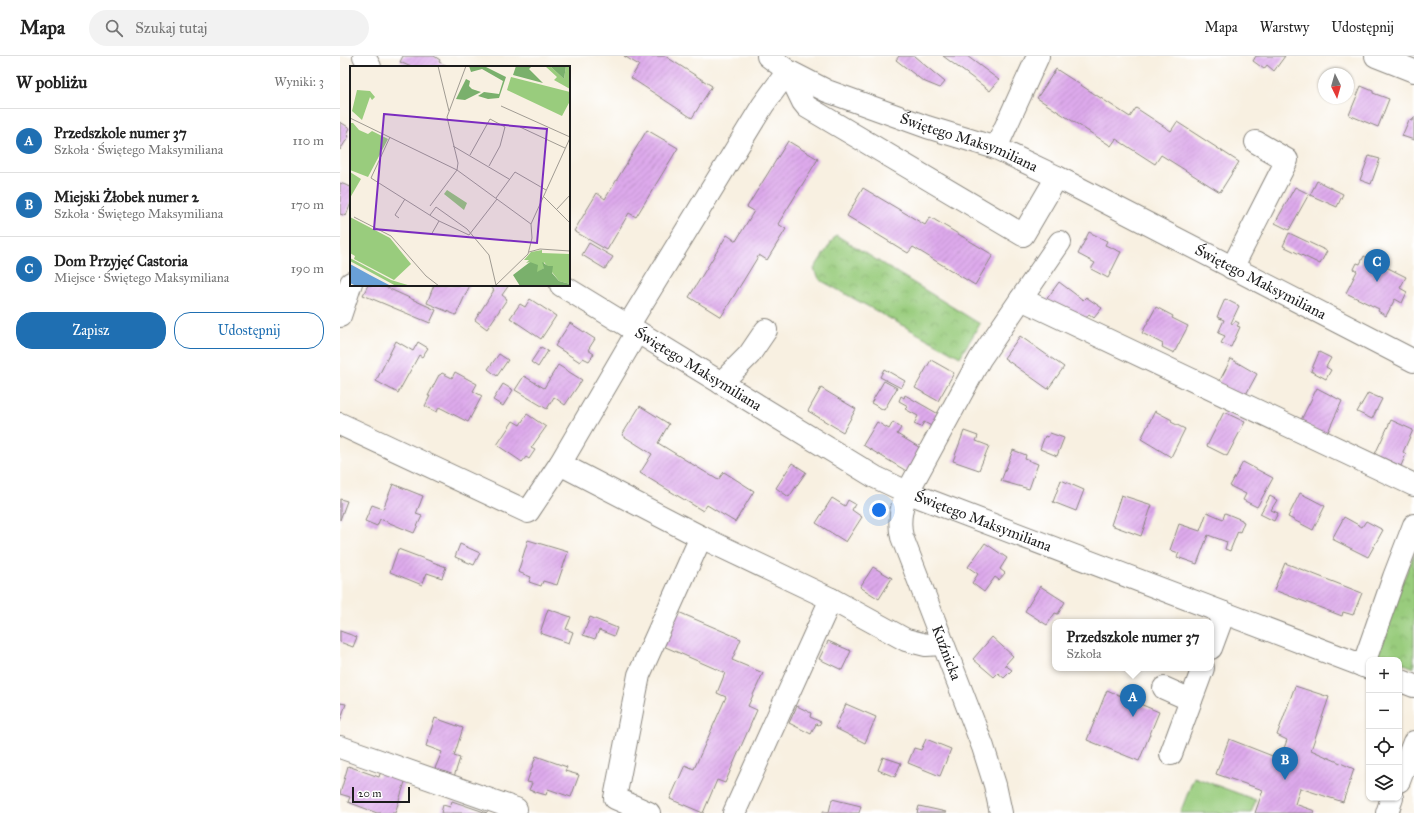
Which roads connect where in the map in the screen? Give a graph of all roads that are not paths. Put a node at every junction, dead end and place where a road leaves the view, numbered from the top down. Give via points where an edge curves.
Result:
1 (364, 56) edge
2 (382, 56) edge
3 (768, 56) edge
4 (1038, 56) edge
5 (1376, 56) edge
6 (369, 66) edge
7 (380, 66) edge
8 (788, 71) junction
9 (1414, 71) edge
10 (1256, 142) dead end
11 (996, 148) junction
12 (1057, 177) junction
13 (1060, 242) dead end
14 (1232, 268) junction
15 (350, 286) edge
16 (563, 286) edge
17 (1021, 299) junction
18 (340, 316) edge
19 (633, 329) junction
20 (766, 330) dead end
21 (1414, 361) edge
22 (721, 383) junction
23 (340, 424) edge
24 (560, 464) junction
25 (1414, 486) edge
26 (908, 492) junction
27 (1414, 525) edge
28 (701, 537) junction
29 (831, 599) junction
30 (1224, 613) junction
31 (1214, 640) edge
32 (943, 644) junction
33 (1369, 657) edge
34 (1366, 667) edge
35 (1202, 671) edge
36 (1402, 681) edge
37 (1414, 686) edge
38 (1164, 688) dead end
39 (1191, 700) junction
40 (1414, 742) edge
41 (340, 747) edge
42 (1171, 754) dead end
43 (1402, 773) edge
44 (1391, 801) edge
45 (516, 809) dead end
46 (649, 813) edge
47 (734, 813) edge
48 (1001, 813) edge
49 (1387, 813) edge

1 - 6 street
2 - 7 street
3 - 8 street
4 - 11 street
5 - 9 street
8 - 11 street, Świętego Maksymiliana via 841,96
8 - 12 street via 806,107 1023,235
8 - 19 street, Świętego Maksymiliana via 763,105
10 - 14 street via 1287,160
11 - 12 street, Świętego Maksymiliana
12 - 14 street, Świętego Maksymiliana
13 - 17 street, Kuźnicka
14 - 21 street, Świętego Maksymiliana
15 - 18 street
16 - 19 street, Świętego Maksymiliana
17 - 25 street
17 - 26 street, Kuźnicka via 980,359
19 - 22 street, Świętego Maksymiliana
19 - 24 street
20 - 22 street via 749,354
22 - 26 street, Świętego Maksymiliana via 863,470
23 - 24 street via 528,512
24 - 28 street
26 - 30 street, Świętego Maksymiliana
26 - 32 street, Kuźnicka via 901,509 902,537
27 - 33 street, Świętego Maksymiliana via 1394,577
28 - 29 street
28 - 46 street via 639,675 615,798
29 - 32 street via 906,640 926,645
29 - 47 street
30 - 31 street
30 - 34 street, Świętego Maksymiliana
32 - 48 street, Kuźnicka via 986,757
35 - 39 street
36 - 37 street
38 - 39 street
39 - 42 street
40 - 43 street
41 - 45 street
44 - 49 street

